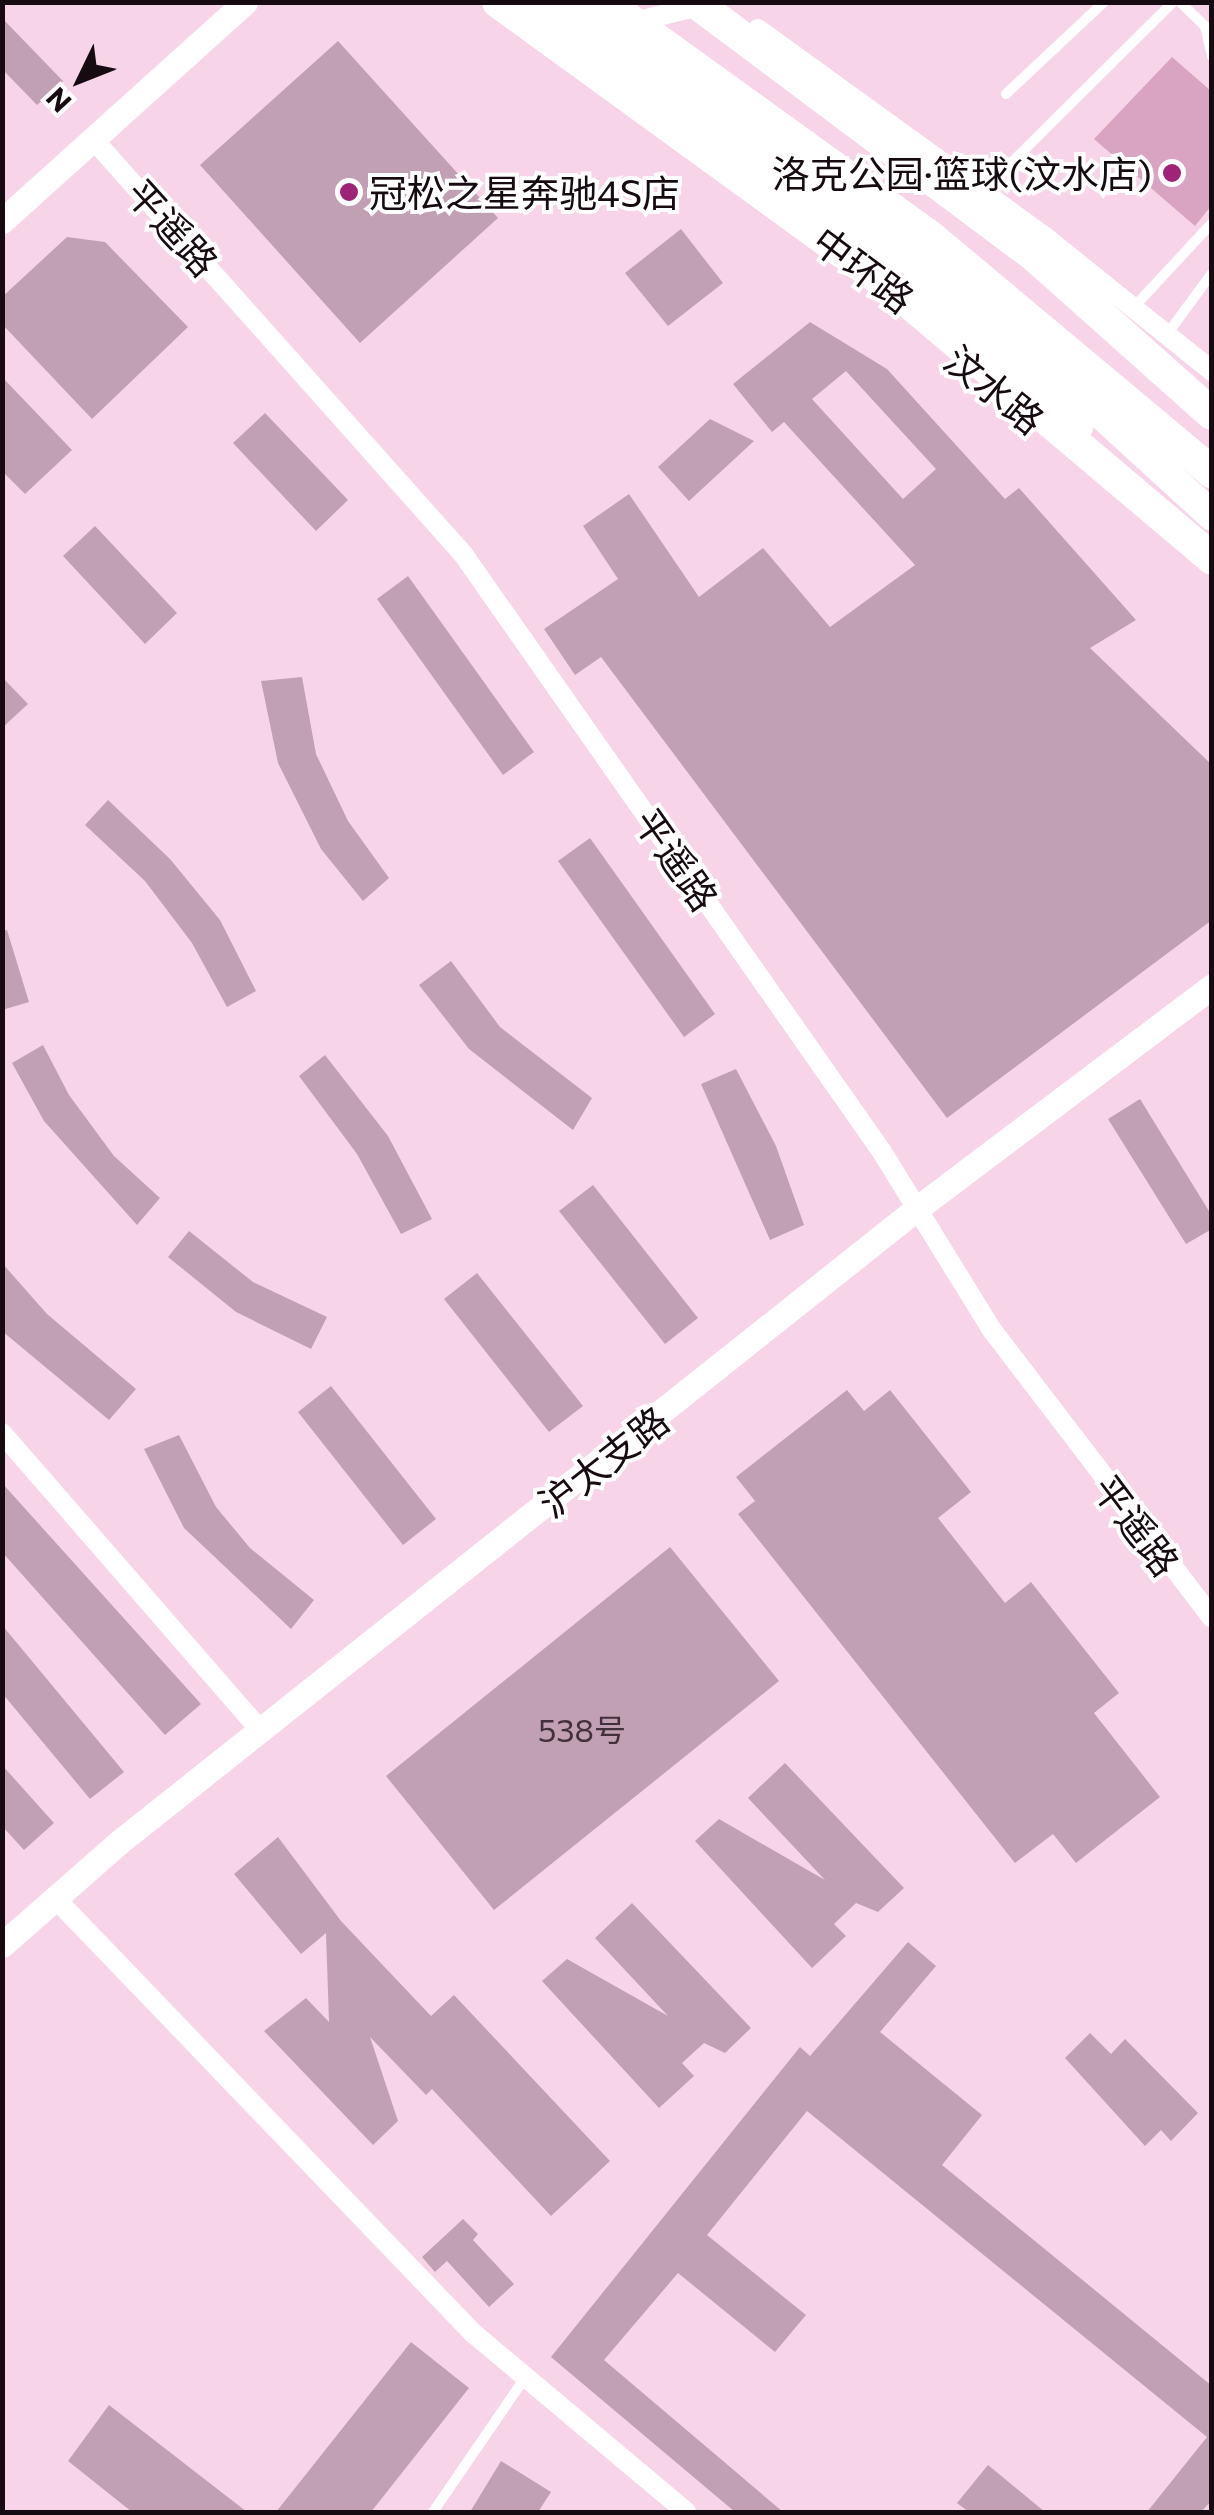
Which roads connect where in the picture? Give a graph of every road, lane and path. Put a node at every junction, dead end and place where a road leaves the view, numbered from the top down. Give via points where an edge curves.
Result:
1 (245, 2) edge
2 (478, 2) edge
3 (498, 2) edge
4 (532, 2) edge
5 (570, 2) edge
6 (605, 2) edge
7 (696, 2) edge
8 (718, 2) edge
9 (1104, 2) edge
10 (1176, 2) edge
11 (640, 10) edge
12 (1209, 36) edge
13 (1212, 56) edge
14 (703, 57) junction
15 (1006, 94) dead end
16 (759, 138) junction
17 (93, 139) junction
18 (1010, 164) dead end
19 (2, 221) edge
20 (1212, 223) edge
21 (1212, 272) edge
22 (1134, 306) junction
23 (1168, 334) junction
24 (1204, 392) edge
25 (1212, 454) edge
26 (1160, 468) junction
27 (1212, 472) edge
28 (1212, 484) edge
29 (1212, 515) edge
30 (1212, 547) edge
31 (1212, 559) edge
32 (1212, 575) edge
33 (1212, 986) edge
34 (915, 1210) junction
35 (2, 1433) edge
36 (1212, 1618) edge
37 (260, 1730) junction
38 (54, 1897) junction
39 (2, 1945) edge
40 (524, 2379) junction
41 (433, 2512) edge
42 (686, 2512) edge

1 - 17 street
2 - 32 main road, 汶水路 via 884,299
3 - 31 highway, 中环路 via 893,289
4 - 30 main road, 汶水路 via 926,288
5 - 16 main road, 汶水路
6 - 27 highway, 中环路 via 932,238
7 - 24 highway
8 - 11 street
8 - 22 street
9 - 15 lane
10 - 12 lane
10 - 18 lane
11 - 14 main road
12 - 13 lane
14 - 16 main road
14 - 25 main road via 939,230
16 - 26 main road, 汶水路 via 952,278
17 - 19 street
17 - 34 street, 平遥路 via 440,523 882,1152
20 - 22 lane
21 - 23 lane
22 - 23 street
23 - 24 street
26 - 28 main road
26 - 29 main road, 汶水路
33 - 34 street, 沪太支路
34 - 36 street, 平遥路 via 1020,1368
34 - 37 street, 沪太支路
35 - 37 street
37 - 38 street, 沪太支路
38 - 39 street, 沪太支路
38 - 40 street via 392,2251
40 - 41 lane
40 - 42 street

